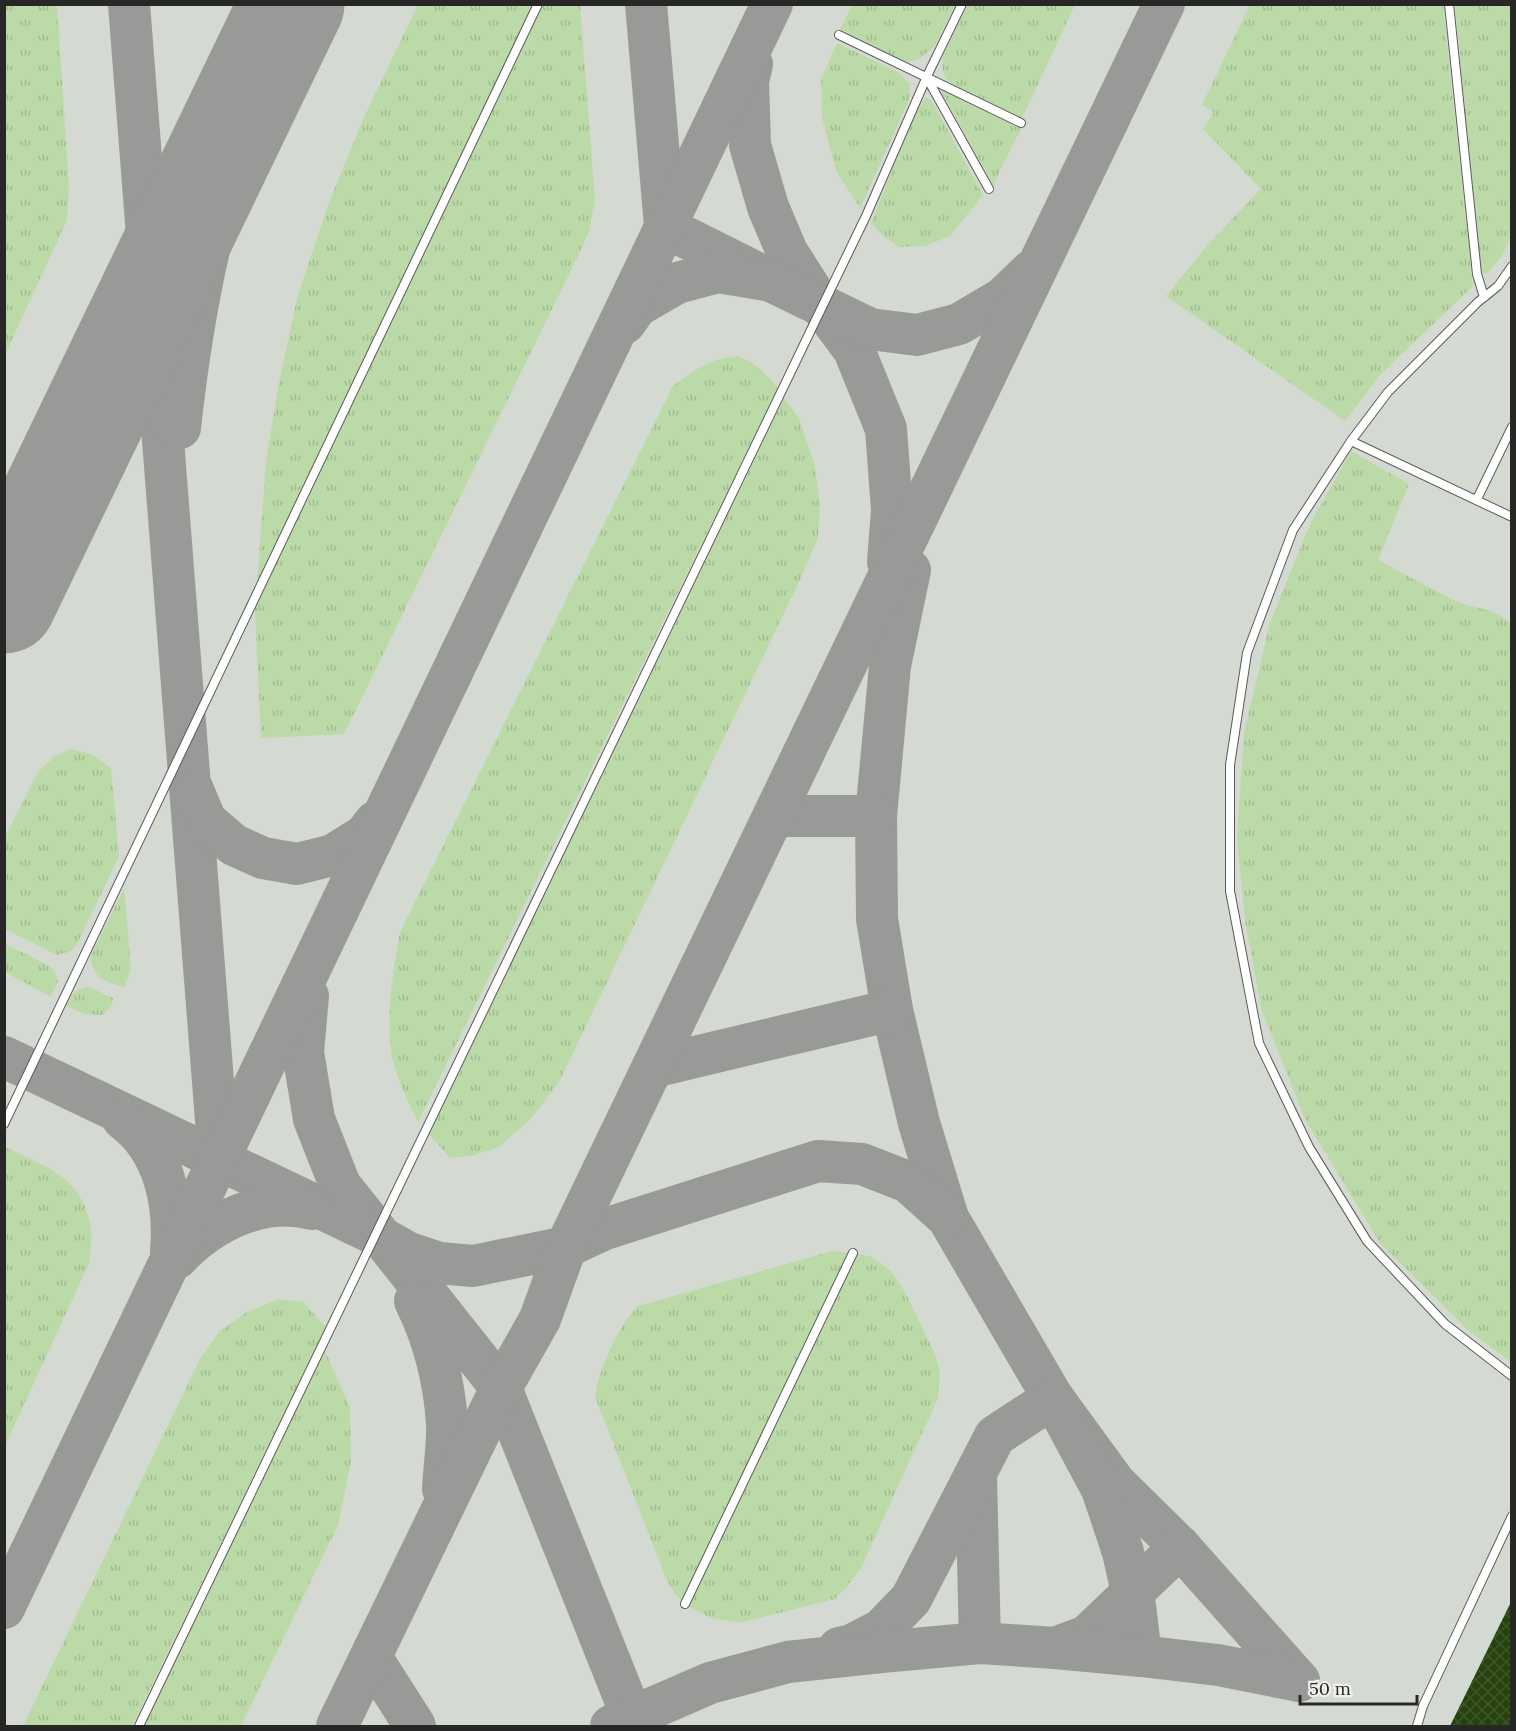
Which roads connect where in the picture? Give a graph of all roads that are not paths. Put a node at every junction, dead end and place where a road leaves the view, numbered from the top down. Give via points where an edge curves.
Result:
1 (538, 4) edge
2 (962, 4) edge
3 (1449, 4) edge
4 (838, 35) dead end
5 (927, 77) junction
6 (1021, 123) dead end
7 (989, 189) dead end
8 (1512, 266) edge
9 (1484, 297) junction
10 (1512, 427) edge
11 (1351, 441) junction
12 (1477, 500) junction
13 (1512, 517) edge
14 (4, 1124) edge
15 (853, 1252) dead end
16 (1512, 1376) edge
17 (1512, 1516) edge
18 (685, 1604) dead end
19 (139, 1726) edge
20 (1417, 1726) edge

1 - 14 lane
2 - 5 lane
3 - 9 lane via 1477,274
4 - 5 lane
5 - 6 lane
5 - 7 lane
5 - 19 lane via 866,216
8 - 9 lane via 1498,286
9 - 11 lane via 1388,392
10 - 12 lane
11 - 12 lane
11 - 16 lane via 1293,530 1247,653 1230,765 1230,891 1259,1043 1309,1147 1367,1241 1444,1324
12 - 13 lane
15 - 18 lane
17 - 20 lane

